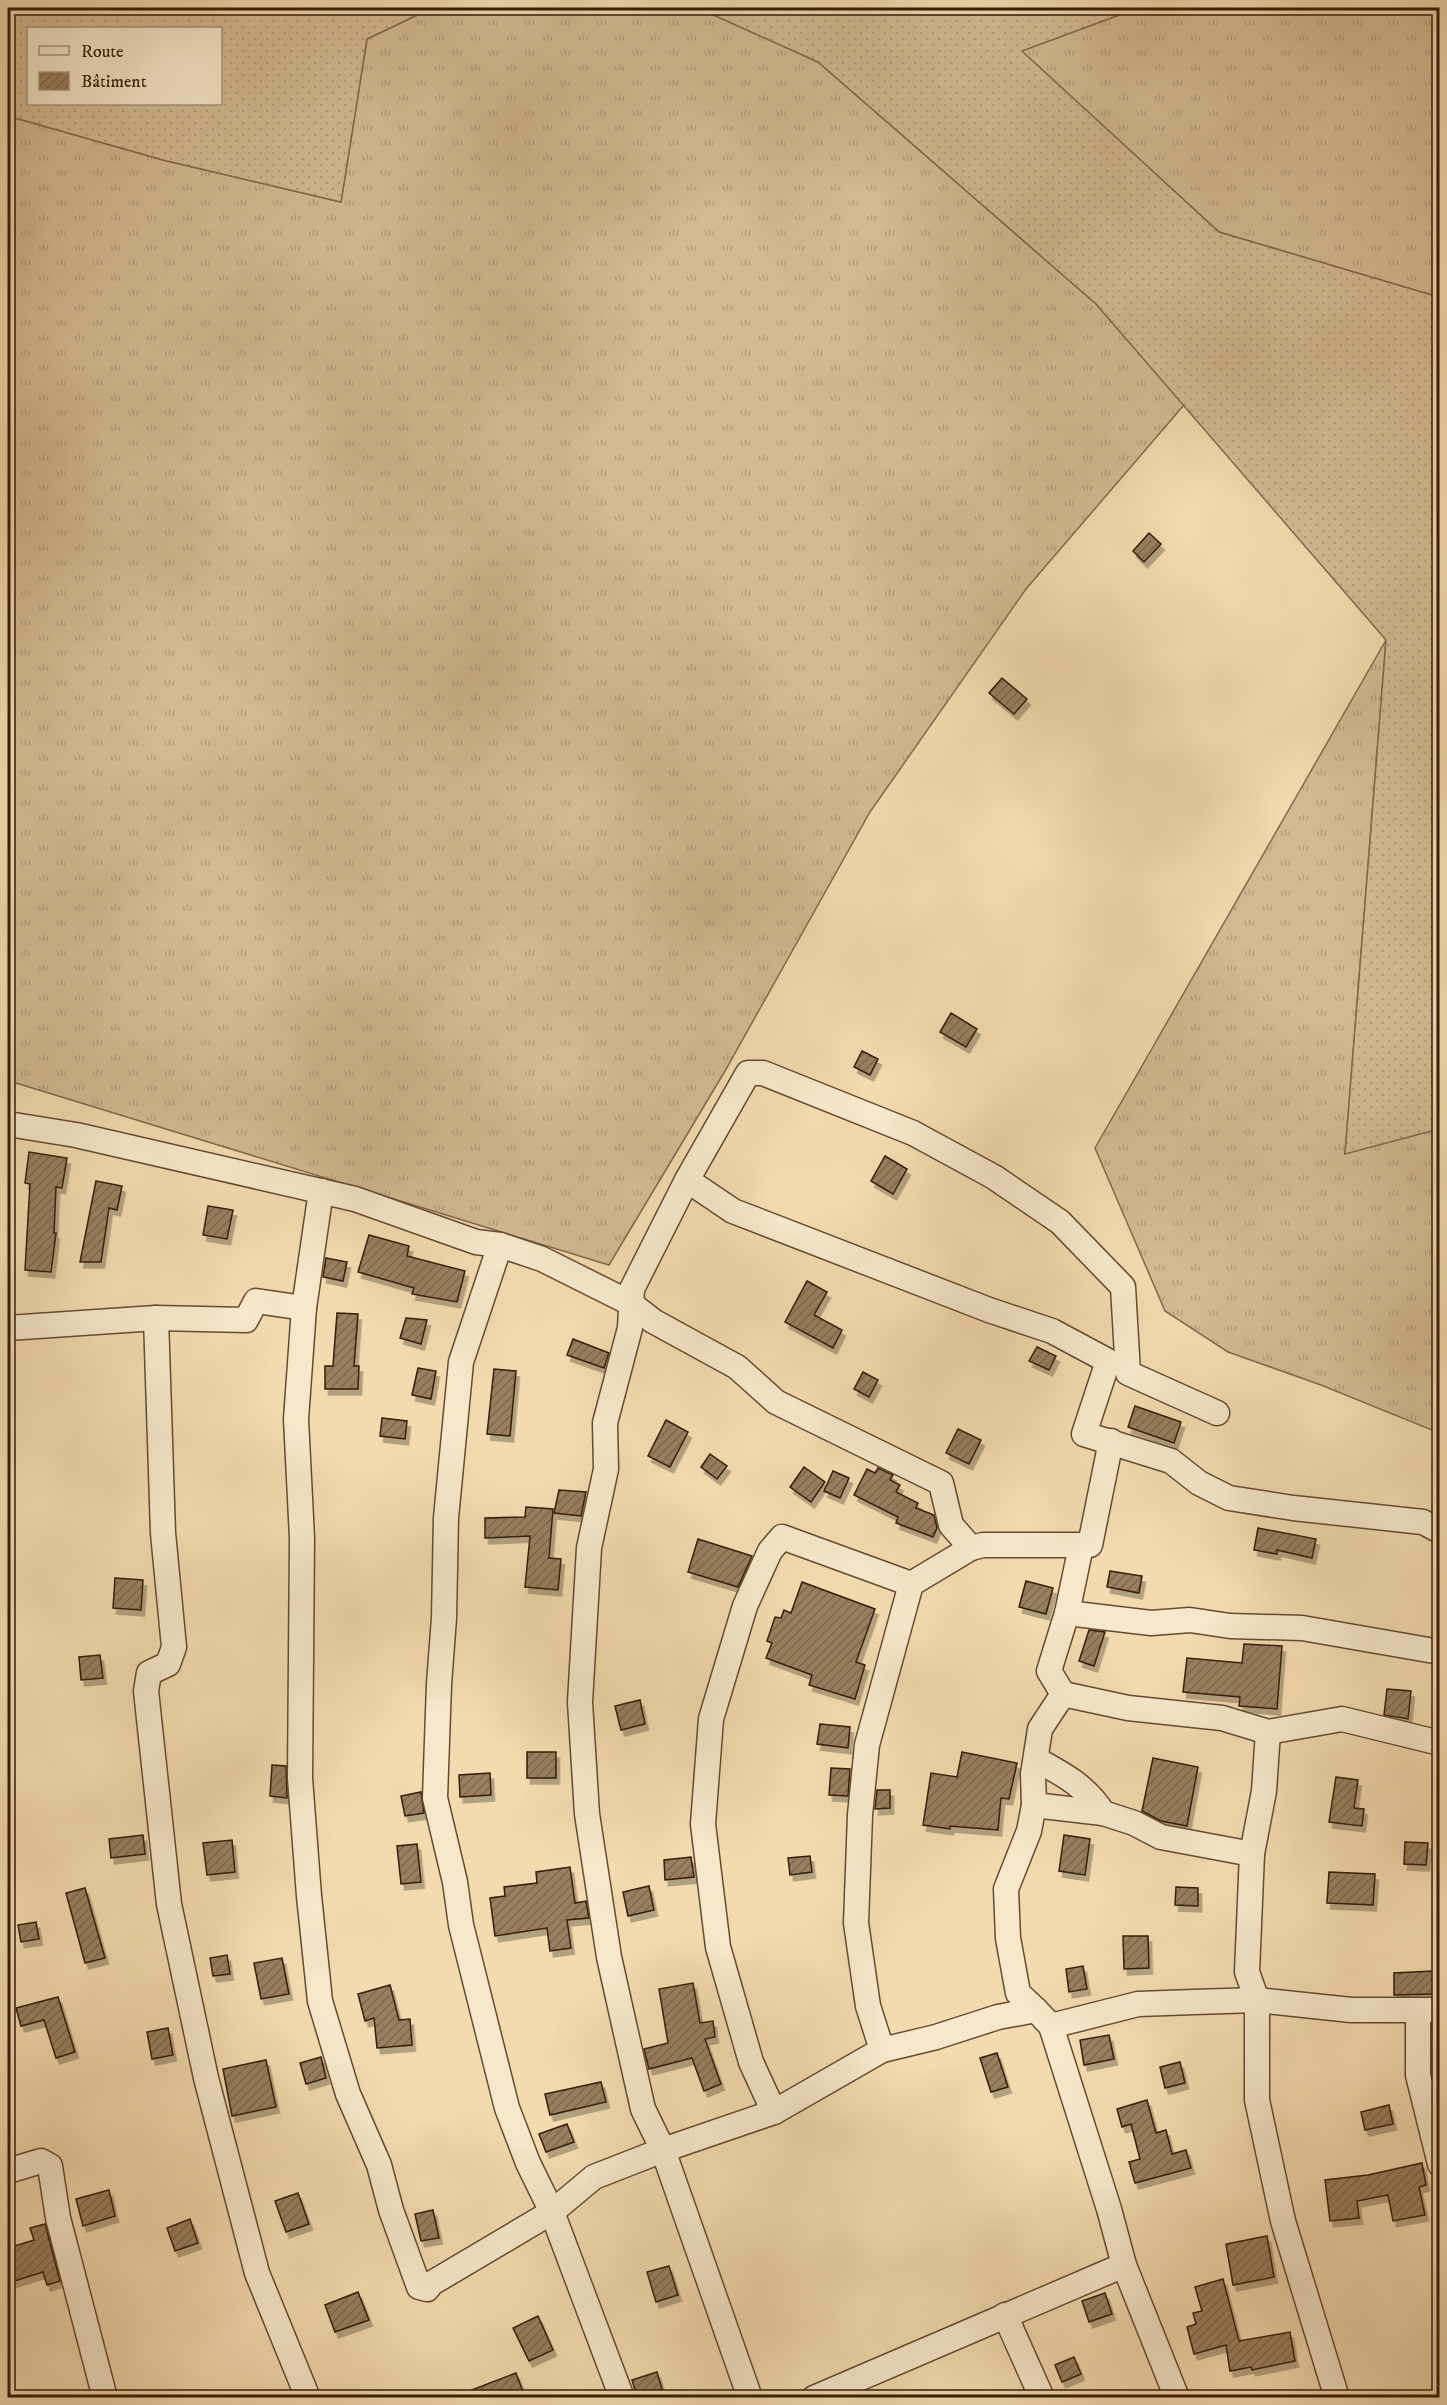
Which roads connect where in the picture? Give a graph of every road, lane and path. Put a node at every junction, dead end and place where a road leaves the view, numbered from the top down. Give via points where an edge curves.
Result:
1 (8, 1124) edge
2 (687, 1180) junction
3 (321, 1191) junction
4 (500, 1245) junction
5 (630, 1303) junction
6 (304, 1308) junction
7 (156, 1318) junction
8 (8, 1328) edge
9 (1118, 1367) junction
10 (1217, 1413) dead end
11 (1112, 1441) junction
12 (1440, 1531) edge
13 (1081, 1546) junction
14 (971, 1548) junction
15 (911, 1584) junction
16 (1067, 1613) junction
17 (1440, 1652) edge
18 (1063, 1694) junction
19 (1268, 1732) junction
20 (1440, 1743) edge
21 (1037, 1760) junction
22 (1034, 1805) junction
23 (1103, 1813) junction
24 (1252, 1854) junction
25 (1257, 2000) junction
26 (1429, 2011) edge
27 (1044, 2018) junction
28 (882, 2050) junction
29 (774, 2112) junction
30 (663, 2150) junction
31 (1440, 2164) edge
32 (8, 2170) edge
33 (552, 2212) junction
34 (1124, 2265) junction
35 (1005, 2315) junction
36 (105, 2397) edge
37 (308, 2397) edge
38 (622, 2397) edge
39 (750, 2397) edge
40 (814, 2397) edge
41 (1042, 2397) edge
42 (1177, 2397) edge
43 (1337, 2397) edge

1 - 3 street via 96,1139
2 - 5 street via 632,1289
2 - 9 street via 734,1211 1052,1331
2 - 9 street via 748,1073 913,1133 994,1177 1060,1222 1123,1287
3 - 4 street via 476,1242
3 - 6 street
4 - 5 street via 542,1259
4 - 33 street via 461,1362 446,1518 435,1798 461,1925 507,2108
5 - 14 street via 652,1321 737,1366 776,1402 941,1484 951,1526
5 - 30 street via 630,1328 605,1424 606,1469 589,1548 580,1702 587,1814 609,1957 643,2109
6 - 7 street via 256,1301 246,1320
6 - 33 street via 296,1419 302,1538 300,1778 320,2001 348,2094 380,2164 391,2210 419,2287 428,2289
7 - 8 street
7 - 37 street via 163,1533 174,1647 168,1664 149,1674 146,1691 169,1904 206,2078 257,2273
9 - 10 street
9 - 11 street via 1084,1434
11 - 12 street via 1171,1461 1199,1483 1228,1498 1423,1522
11 - 13 street via 1090,1545
13 - 14 street
13 - 16 street
14 - 15 street
15 - 28 street via 867,1745 860,1815 856,1923 868,2006
15 - 29 street via 782,1537 770,1551 744,1606 711,1719 703,1824 718,1947 751,2062
16 - 17 street via 1151,1623 1190,1620 1230,1626 1302,1628
16 - 18 street via 1049,1671
18 - 19 street via 1128,1708 1222,1718
18 - 21 street via 1040,1729
19 - 20 street via 1342,1719
19 - 24 street via 1264,1791
21 - 22 street via 1033,1774
21 - 23 street via 1067,1776 1092,1796
22 - 23 street
22 - 27 street via 1029,1831 1006,1888 1008,1938 1018,1993
23 - 24 street via 1161,1837
24 - 25 street via 1247,1972
25 - 26 street via 1351,2010
25 - 27 street via 1138,2004
25 - 43 street via 1257,2100 1268,2158 1283,2222
26 - 31 street via 1418,2075
27 - 28 street via 998,2017
27 - 34 street
28 - 29 street
29 - 30 street
30 - 33 street via 594,2177
30 - 39 street
32 - 36 street via 40,2161 50,2166 58,2218
33 - 38 street
34 - 35 street
34 - 42 street
35 - 40 street
35 - 41 street

